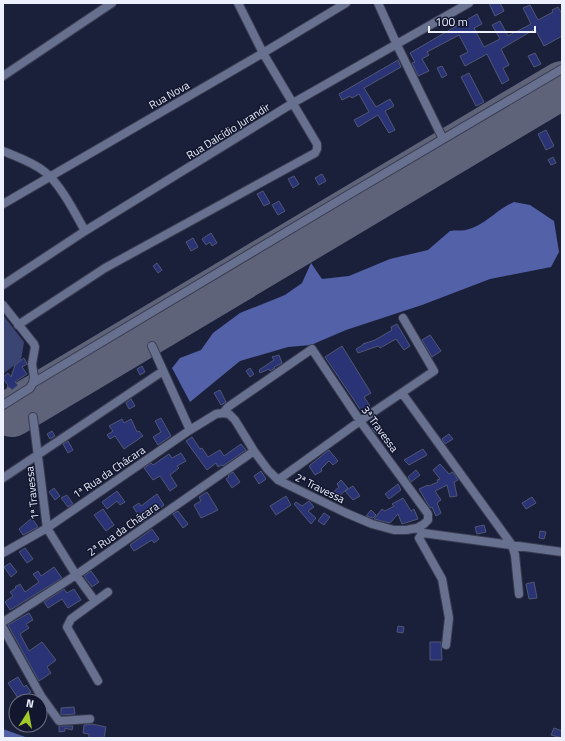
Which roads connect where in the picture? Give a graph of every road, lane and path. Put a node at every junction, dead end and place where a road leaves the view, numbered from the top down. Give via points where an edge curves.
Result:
1 (112, 3) edge
2 (238, 3) edge
3 (346, 3) edge
4 (378, 3) edge
5 (469, 3) edge
6 (397, 45) junction
7 (263, 53) junction
8 (562, 69) edge
9 (3, 76) edge
10 (294, 103) junction
11 (444, 139) junction
12 (3, 151) edge
13 (49, 176) junction
14 (3, 204) edge
15 (85, 231) junction
16 (3, 285) edge
17 (3, 305) edge
18 (403, 318) dead end
19 (18, 325) junction
20 (152, 346) dead end
21 (312, 349) joint
22 (164, 371) junction
23 (33, 383) junction
24 (402, 392) junction
25 (3, 405) edge
26 (226, 414) junction
27 (33, 417) dead end
28 (360, 420) junction
29 (190, 430) junction
30 (254, 451) junction
31 (38, 455) junction
32 (3, 478) edge
33 (278, 480) junction
34 (47, 528) junction
35 (420, 531) junction
36 (512, 545) junction
37 (562, 552) edge
38 (3, 554) edge
39 (76, 575) junction
40 (108, 592) dead end
41 (519, 594) dead end
42 (95, 601) junction
43 (3, 622) edge
44 (3, 628) edge
45 (446, 645) dead end
46 (98, 681) dead end
47 (90, 719) dead end

1 - 9 street
2 - 7 street
3 - 7 street, Rua Nova
4 - 6 street
5 - 6 street, Rua Dalcídio Jurandir
6 - 10 street, Rua Dalcídio Jurandir
6 - 11 street
7 - 10 street
7 - 13 street, Rua Nova
8 - 11 street
10 - 15 street, Rua Dalcídio Jurandir
10 - 19 street via 317,144 315,153 105,268
11 - 23 street
12 - 13 street via 34,165
13 - 14 street, Rua Nova
13 - 15 street via 64,194
15 - 16 street, Rua Dalcídio Jurandir
17 - 19 street
18 - 24 street via 434,371
19 - 23 street via 35,347 32,359
20 - 22 street
21 - 26 street, 1ª Rua da Chácara via 228,407
21 - 28 street, 3ª Travessa
22 - 29 street
22 - 31 street
23 - 25 street via 30,388
24 - 28 street
24 - 36 street
26 - 29 street, 1ª Rua da Chácara via 216,414
26 - 30 street, 2ª Travessa via 235,420
27 - 31 street, 1ª Travessa
28 - 33 street
28 - 35 street, 3ª Travessa via 428,514 428,520
29 - 34 street, 1ª Rua da Chácara
30 - 33 street, 2ª Travessa
30 - 39 street, 2ª Rua da Chácara
31 - 32 street
31 - 34 street, 1ª Travessa
33 - 35 street, 2ª Travessa via 372,524 394,530
34 - 38 street, 1ª Rua da Chácara
34 - 39 street, 1ª Travessa
35 - 36 street, 2ª Travessa
35 - 45 street via 419,538 442,579 449,618
36 - 37 street, 2ª Travessa
36 - 41 street via 516,555
39 - 42 street, 1ª Travessa
39 - 43 street, 2ª Rua da Chácara
40 - 42 street
42 - 46 street via 71,619 67,627
44 - 47 street via 41,696 60,721

